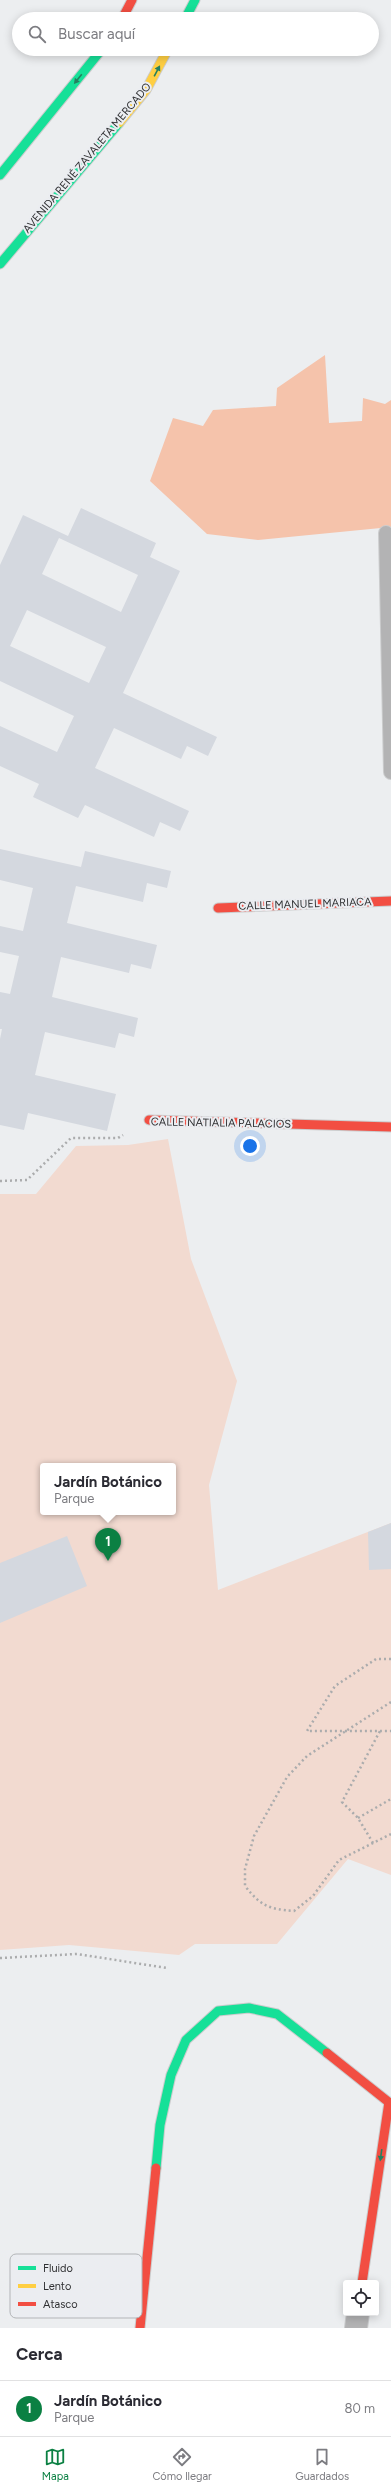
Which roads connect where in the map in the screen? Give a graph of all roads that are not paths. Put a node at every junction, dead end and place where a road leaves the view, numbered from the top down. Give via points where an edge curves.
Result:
1 (132, 0) edge
2 (195, 0) edge
3 (126, 12) edge
4 (189, 12) edge
5 (96, 56) edge
6 (164, 56) edge
7 (0, 175) edge
8 (0, 264) edge
9 (386, 533) dead end
10 (391, 772) edge
11 (391, 901) edge
12 (218, 908) dead end
13 (149, 1120) road end
14 (391, 1127) edge
15 (390, 2103) edge
16 (362, 2280) edge
17 (143, 2299) joint
18 (142, 2309) edge
19 (358, 2316) edge
20 (141, 2318) edge
21 (140, 2328) edge
22 (356, 2328) edge

1 - 3 main road
2 - 4 main road
5 -> 7 main road
8 -> 6 main road, AVENIDA RENÉ ZAVALETA MERCADO via 146,90
9 - 10 lane
11 - 12 main road, CALLE MANUEL MARIACA
13 - 14 main road, CALLE NATIALIA PALACIOS
15 -> 16 main road
15 - 17 main road via 277,2014 249,2008 218,2011 186,2040 170,2075 160,2125
17 - 18 main road
19 - 22 street
20 - 21 main road

